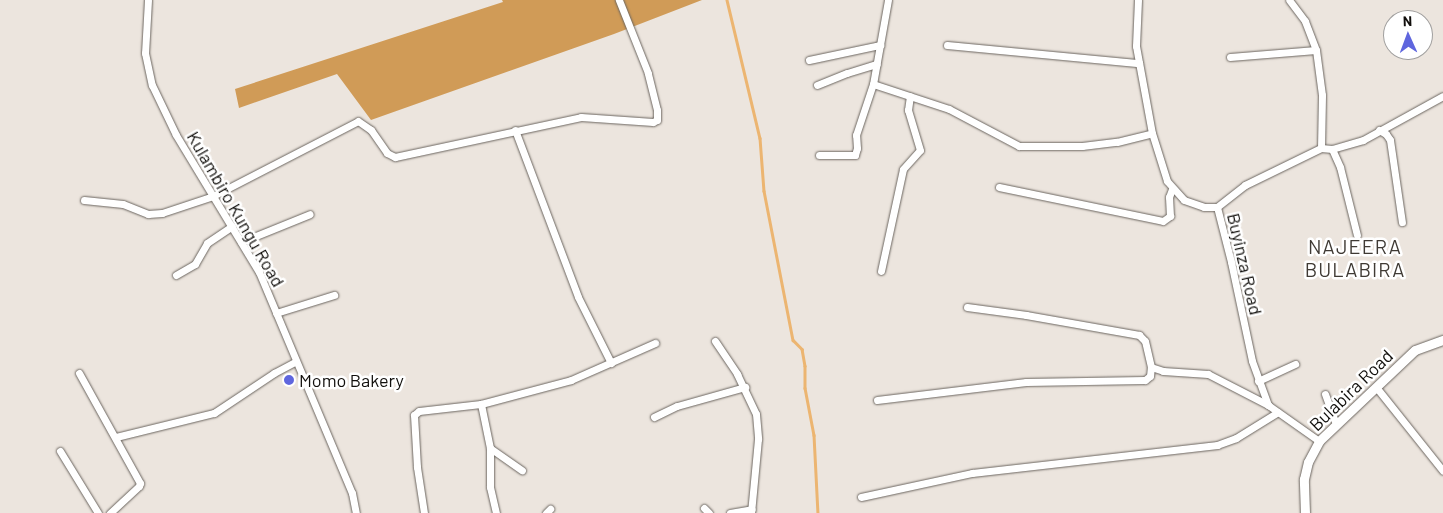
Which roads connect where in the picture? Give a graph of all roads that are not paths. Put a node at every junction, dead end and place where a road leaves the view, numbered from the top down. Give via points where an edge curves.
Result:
1 (148, 0) edge
2 (619, 0) edge
3 (888, 0) edge
4 (1138, 0) edge
5 (1292, 1) edge
6 (880, 45) junction
7 (947, 45) dead end
8 (1316, 50) junction
9 (1230, 57) dead end
10 (810, 60) dead end
11 (1139, 63) junction
12 (877, 64) junction
13 (864, 68) junction
14 (875, 74) junction
15 (872, 84) junction
16 (817, 86) dead end
17 (910, 96) junction
18 (1443, 96) edge
19 (515, 130) junction
20 (1379, 130) junction
21 (1152, 133) junction
22 (1321, 148) junction
23 (1332, 149) junction
24 (818, 155) dead end
25 (999, 187) dead end
26 (1172, 189) junction
27 (213, 196) junction
28 (84, 200) dead end
29 (1217, 208) junction
30 (310, 214) dead end
31 (1402, 222) dead end
32 (232, 226) junction
33 (1357, 235) dead end
34 (242, 242) junction
35 (881, 270) dead end
36 (176, 275) dead end
37 (334, 294) dead end
38 (967, 307) dead end
39 (276, 313) junction
40 (1443, 340) edge
41 (715, 341) dead end
42 (655, 343) dead end
43 (295, 362) junction
44 (611, 363) junction
45 (1295, 364) dead end
46 (1151, 367) junction
47 (79, 373) dead end
48 (1258, 380) junction
49 (1376, 387) junction
50 (744, 388) junction
51 (1325, 394) dead end
52 (877, 400) dead end
53 (481, 404) junction
54 (1268, 405) junction
55 (1278, 412) junction
56 (654, 417) dead end
57 (1336, 424) junction
58 (116, 437) junction
59 (1319, 440) junction
60 (490, 448) junction
61 (60, 451) dead end
62 (522, 470) dead end
63 (1443, 471) edge
64 (861, 497) dead end
65 (752, 511) edge
66 (98, 513) edge
67 (110, 513) edge
68 (356, 513) edge
69 (424, 513) edge
70 (496, 513) edge
71 (730, 513) edge
72 (1305, 513) edge

1 - 27 street, Kulambiro Kungu Road via 145,53 152,85 176,135
2 - 19 street via 648,73 657,120 581,117
3 - 6 street
4 - 11 street via 1135,36
5 - 8 street via 1305,21
6 - 10 street
6 - 12 street
7 - 11 street
8 - 9 street
8 - 22 street via 1322,95
11 - 21 street
12 - 13 street
12 - 14 street
13 - 14 street
13 - 16 street
14 - 15 street
15 - 17 street
15 - 24 street via 856,135 855,156
17 - 21 street via 962,115 1019,146 1082,146
17 - 35 street via 908,110 920,150 904,169
18 - 20 street
19 - 27 street via 395,157 387,153 371,130 354,121
19 - 44 street via 578,297
20 - 23 street via 1362,140
20 - 31 street via 1390,140
21 - 26 street
22 - 23 street
22 - 29 street via 1245,185
23 - 33 street via 1340,167
25 - 26 street via 1163,221 1170,216
26 - 29 street, Buyinza Road via 1184,200
27 - 28 street via 152,215 124,204
27 - 32 street, Kulambiro Kungu Road
29 - 48 street, Buyinza Road
30 - 34 street
32 - 34 street, Kulambiro Kungu Road
32 - 36 street via 207,243 195,264
34 - 39 street, Kulambiro Kungu Road
37 - 39 street
38 - 46 street via 1139,335 1145,341
39 - 43 street, Kulambiro Kungu Road
40 - 49 street, Bulabira Road via 1415,350
41 - 50 street
42 - 44 street
43 - 58 street via 214,413
43 - 68 street, Kulambiro Kungu Road via 352,494
44 - 53 street via 571,380
45 - 48 street
46 - 52 street via 1150,376 1142,380 1032,381
46 - 54 street via 1163,371 1208,374
47 - 58 street
48 - 54 street, Buyinza Road
49 - 57 street, Bulabira Road
49 - 63 street
50 - 56 street via 682,404
50 - 65 street via 756,414 758,427
51 - 57 street
53 - 60 street
53 - 69 street via 419,411 414,415
54 - 55 street
55 - 59 street
55 - 64 street via 1236,438 1217,445 972,473
57 - 59 street, Bulabira Road
58 - 67 street via 139,484
59 - 72 street, Bulabira Road via 1304,479
60 - 62 street
60 - 70 street via 490,487
61 - 66 street
65 - 71 street

